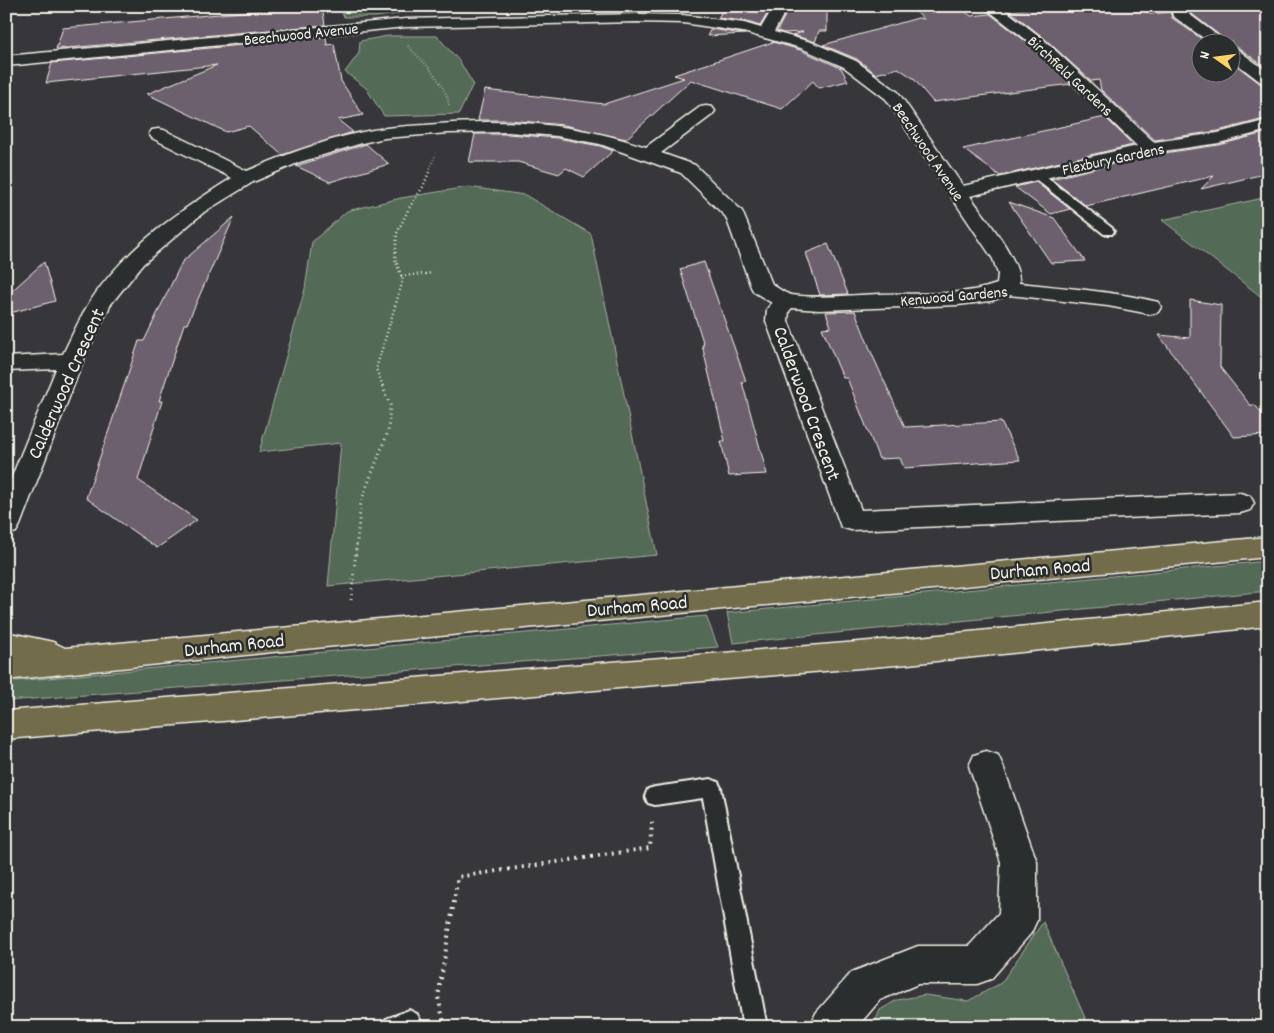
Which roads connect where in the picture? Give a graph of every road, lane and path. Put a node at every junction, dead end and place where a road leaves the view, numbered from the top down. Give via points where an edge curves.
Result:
1 (780, 6) edge
2 (990, 6) edge
3 (1178, 6) edge
4 (406, 23) junction
5 (1204, 32) edge
6 (766, 33) junction
7 (1242, 60) edge
8 (6, 61) edge
9 (1268, 80) edge
10 (706, 111) dead end
11 (1268, 125) edge
12 (448, 128) junction
13 (158, 134) dead end
14 (1150, 148) junction
15 (648, 154) junction
16 (1037, 175) junction
17 (246, 178) junction
18 (958, 193) junction
19 (1108, 231) dead end
20 (433, 273) dead end
21 (401, 276) junction
22 (1007, 288) junction
23 (787, 301) junction
24 (1150, 307) dead end
25 (71, 361) junction
26 (6, 364) edge
27 (1240, 503) dead end
28 (6, 525) edge
29 (1268, 546) edge
30 (351, 600) dead end
31 (1268, 614) edge
32 (6, 644) edge
33 (79, 660) junction
34 (6, 667) edge
35 (6, 725) edge
36 (986, 766) dead end
37 (655, 796) joint
38 (445, 1027) edge
39 (755, 1027) edge
40 (830, 1027) edge

1 - 6 street
2 - 14 street, Birchfield Gardens via 1038,42
3 - 5 street via 1178,13
4 - 6 street, Beechwood Avenue via 682,18
4 - 8 street, Beechwood Avenue
4 - 12 path via 401,32 405,42 436,76 449,98
6 - 18 street, Beechwood Avenue via 806,45 850,64 892,96
7 - 9 street
10 - 15 street
11 - 14 street, Flexbury Gardens via 1219,138
12 - 15 street, Calderwood Crescent via 508,127 557,131 604,139
12 - 17 street, Calderwood Crescent via 359,138 293,158
12 - 21 path via 435,138 438,149 423,187 397,233 394,258
13 - 17 street
14 - 16 street, Flexbury Gardens
15 - 23 street, Calderwood Crescent via 688,169 735,215 762,287
16 - 18 street, Flexbury Gardens
16 - 19 lane
17 - 25 street, Calderwood Crescent via 197,208 136,260 101,302
18 - 22 street, Beechwood Avenue via 1003,259 1009,274
20 - 21 path
21 - 30 path via 403,280 376,369 390,405 388,432 361,502
22 - 23 street, Kenwood Gardens via 958,298 819,303
22 - 24 street, Kenwood Gardens
23 - 27 street, Calderwood Crescent via 778,309 777,321 851,520
25 - 26 street
25 - 28 street, Calderwood Crescent
29 - 33 main road, Durham Road
31 - 35 main road via 898,652
32 - 33 main road
33 - 34 main road, Durham Road
36 - 40 street via 1019,862 1018,920 977,965 918,965 866,986
37 - 38 path via 650,848 458,878 438,997
37 - 39 lane via 711,788

